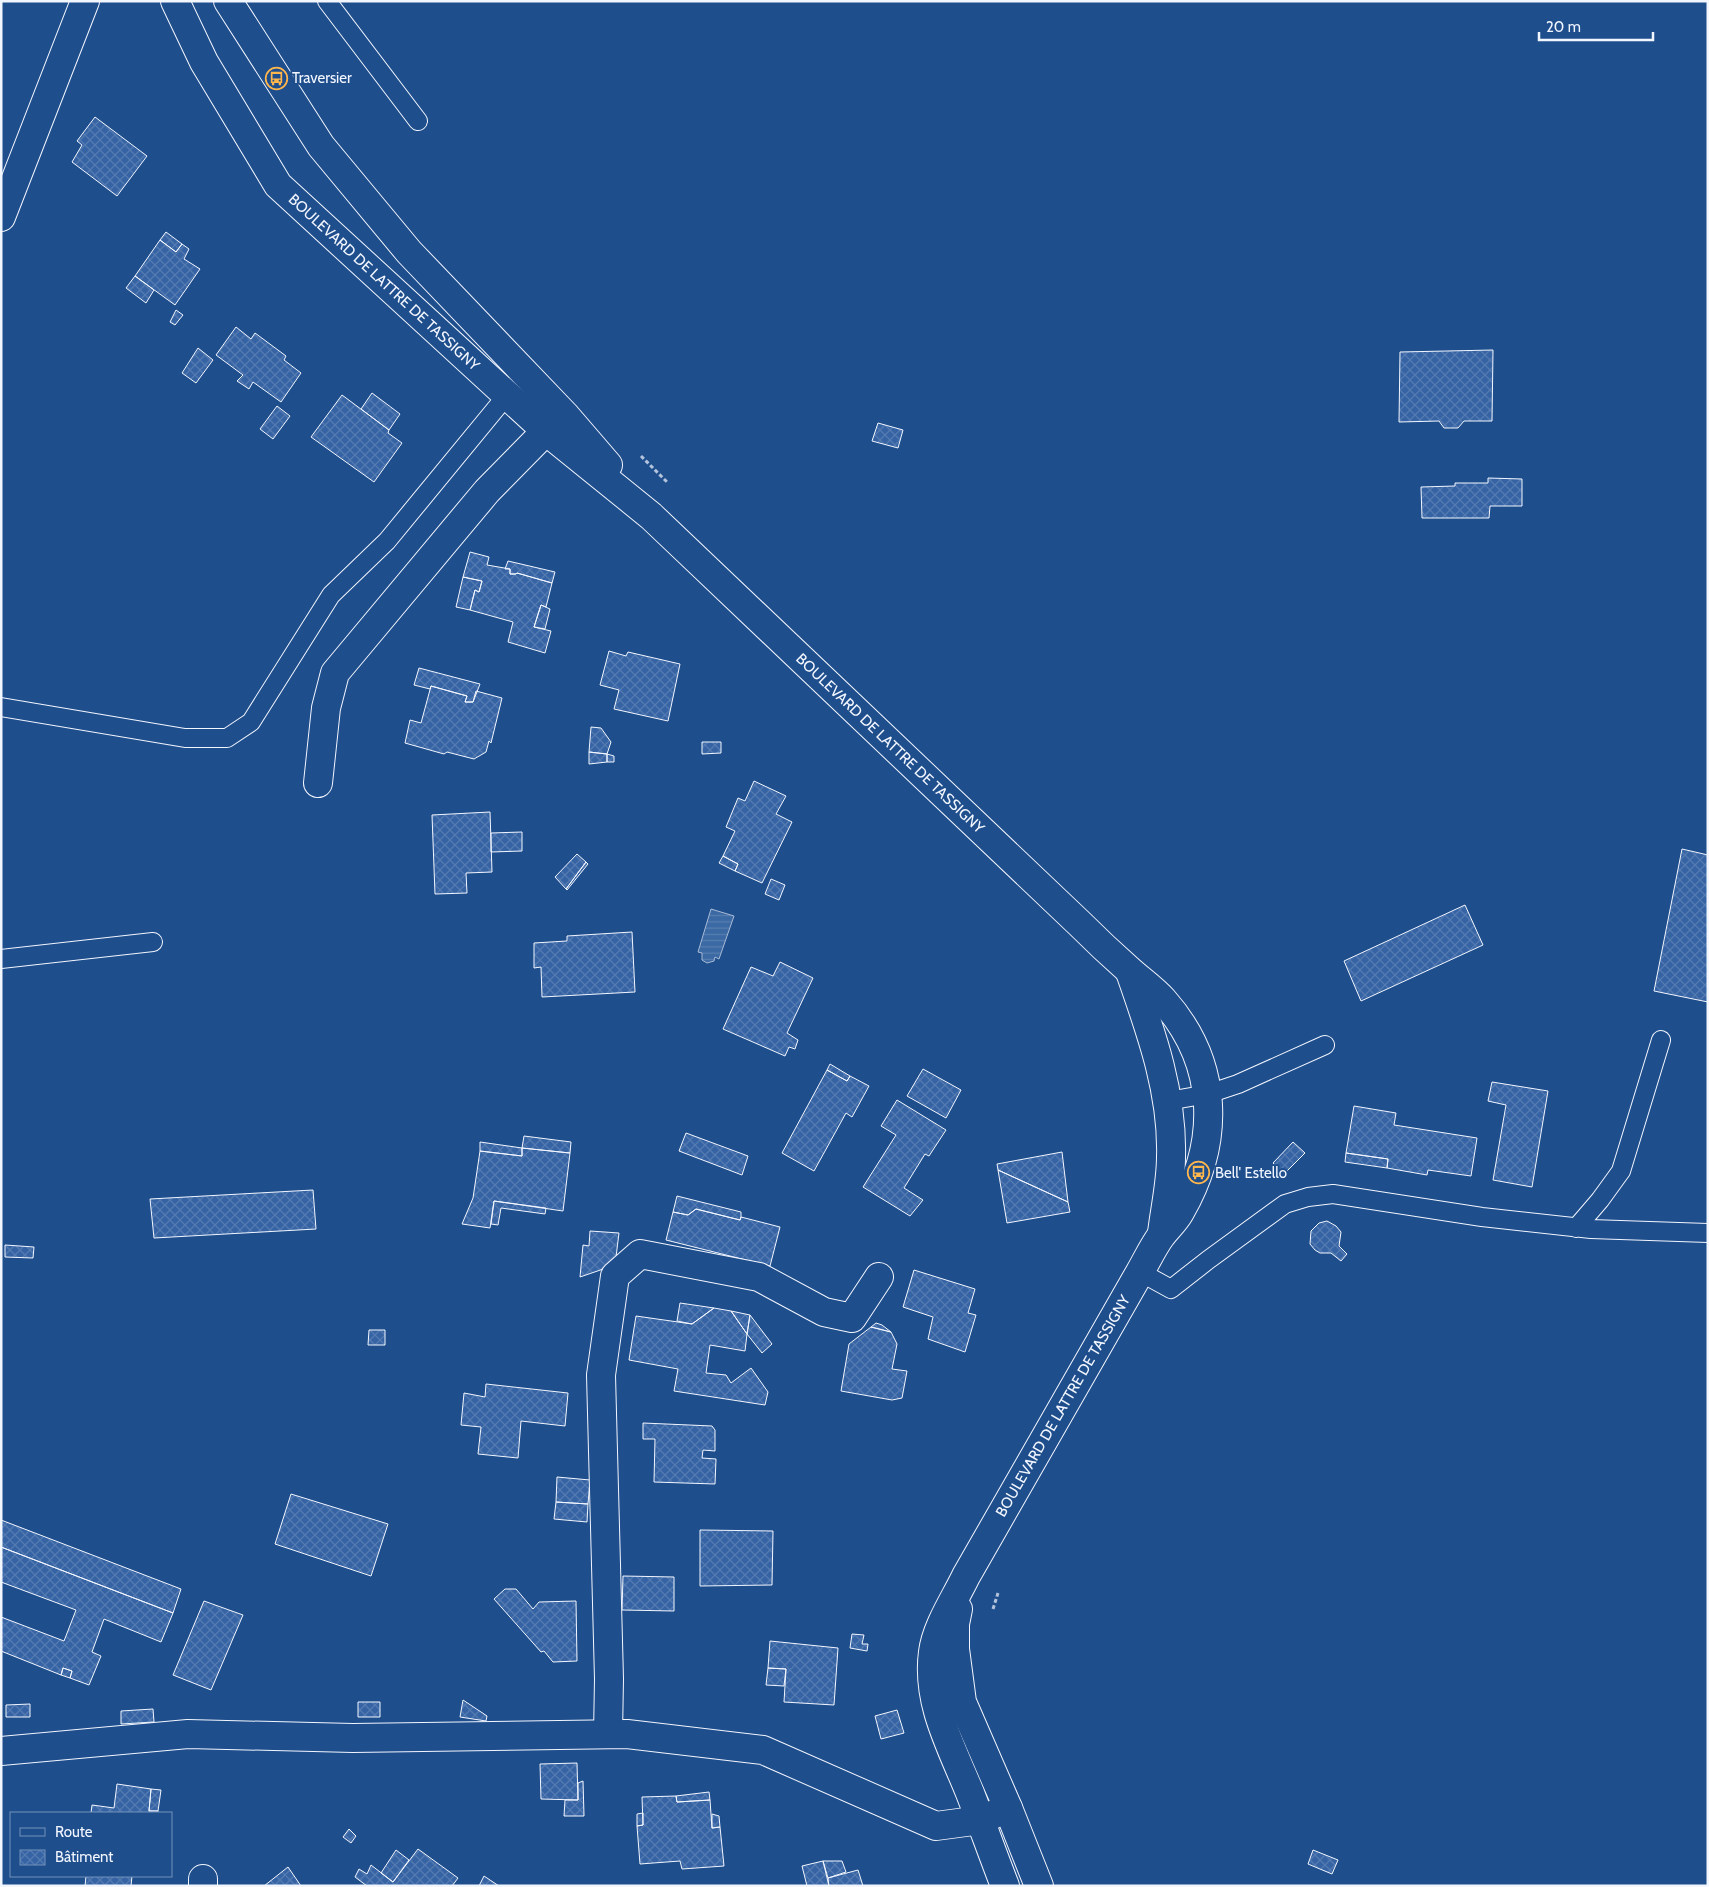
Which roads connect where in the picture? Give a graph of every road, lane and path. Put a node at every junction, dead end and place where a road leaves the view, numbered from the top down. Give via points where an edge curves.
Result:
1 (84, 1) edge
2 (175, 1) edge
3 (228, 1) edge
4 (328, 1) edge
5 (418, 121) dead end
6 (1, 217) edge
7 (507, 396) junction
8 (556, 423) junction
9 (640, 456) dead end
10 (668, 483) dead end
11 (1, 707) edge
12 (318, 783) dead end
13 (153, 942) dead end
14 (1, 959) edge
15 (1130, 971) junction
16 (1661, 1040) dead end
17 (1325, 1045) dead end
18 (1208, 1094) junction
19 (1168, 1102) junction
20 (1576, 1228) junction
21 (1708, 1233) edge
22 (1161, 1236) junction
23 (1140, 1272) junction
24 (879, 1277) dead end
25 (966, 1576) junction
26 (999, 1590) dead end
27 (990, 1618) dead end
28 (608, 1734) junction
29 (1, 1751) edge
30 (1008, 1808) junction
31 (981, 1820) junction
32 (1005, 1886) edge
33 (1039, 1886) edge

1 - 6 street
2 - 7 street, BOULEVARD DE LATTRE DE TASSIGNY via 204,62 278,185
3 - 8 street, BOULEVARD DE LATTRE DE TASSIGNY via 321,146
4 - 5 lane
7 - 8 street, BOULEVARD DE LATTRE DE TASSIGNY
7 - 11 lane via 387,541 331,595 251,722 227,738 185,738
8 - 12 street via 487,491 335,673 326,708
8 - 15 street, BOULEVARD DE LATTRE DE TASSIGNY
9 - 10 path
13 - 14 lane
15 - 18 street, BOULEVARD DE LATTRE DE TASSIGNY via 1163,999 1187,1032 1200,1060
15 - 19 street, BOULEVARD DE LATTRE DE TASSIGNY via 1151,1031
16 - 20 lane via 1621,1172
17 - 18 lane
18 - 19 lane
18 - 22 street, BOULEVARD DE LATTRE DE TASSIGNY via 1208,1131 1199,1173 1180,1213
19 - 22 street, BOULEVARD DE LATTRE DE TASSIGNY via 1172,1159
20 - 21 lane
20 - 23 lane via 1333,1194 1285,1204 1171,1289
22 - 23 street, BOULEVARD DE LATTRE DE TASSIGNY
23 - 25 street, BOULEVARD DE LATTRE DE TASSIGNY
24 - 28 street via 852,1318 824,1312 760,1277 640,1254 615,1276 601,1375
25 - 30 street, BOULEVARD DE LATTRE DE TASSIGNY via 955,1624 962,1702
25 - 31 street, BOULEVARD DE LATTRE DE TASSIGNY via 944,1619 933,1651 931,1678 936,1710
26 - 27 path
28 - 29 street via 353,1738 188,1734
28 - 31 street via 763,1750 936,1826
30 - 31 street
30 - 33 street, BOULEVARD DE LATTRE DE TASSIGNY
31 - 32 street, BOULEVARD DE LATTRE DE TASSIGNY

